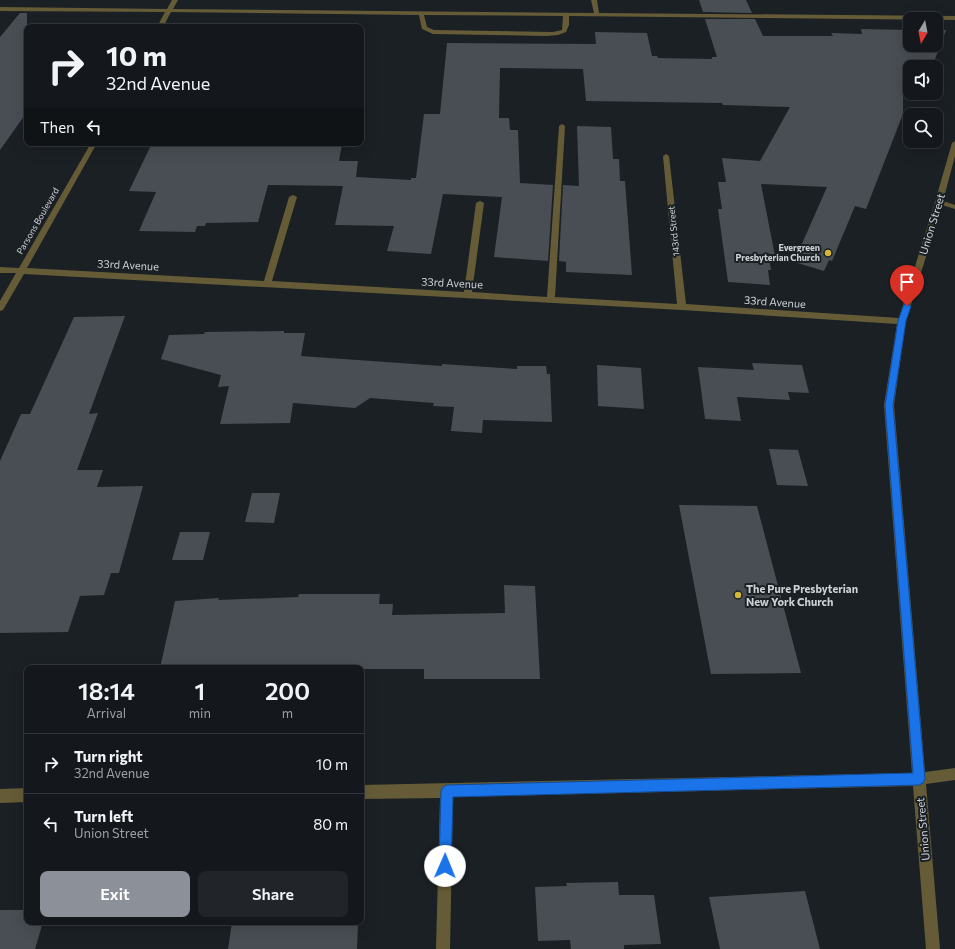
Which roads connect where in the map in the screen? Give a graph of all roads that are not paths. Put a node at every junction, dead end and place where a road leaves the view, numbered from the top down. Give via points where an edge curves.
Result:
1 (175, 0) edge
2 (594, 0) edge
3 (0, 9) edge
4 (169, 10) junction
5 (421, 13) junction
6 (566, 14) junction
7 (597, 14) junction
8 (955, 18) edge
9 (162, 24) edge
10 (562, 126) dead end
11 (955, 143) edge
12 (92, 146) edge
13 (666, 156) dead end
14 (293, 197) dead end
15 (939, 202) junction
16 (480, 203) dead end
17 (955, 207) edge
18 (0, 270) edge
19 (22, 270) junction
20 (267, 284) junction
21 (468, 295) junction
22 (551, 299) junction
23 (682, 306) junction
24 (0, 308) edge
25 (902, 321) junction
26 (955, 774) edge
27 (919, 779) junction
28 (447, 791) junction
29 (364, 792) edge
30 (24, 795) edge
31 (0, 796) edge
32 (443, 949) edge
33 (933, 949) edge

1 - 4 street
2 - 7 street
3 - 4 street
4 - 5 street
4 - 9 street
5 - 6 street
5 - 6 street via 424,28 433,32 547,34 564,32 567,27
6 - 7 street
7 - 8 street
10 - 22 street
11 - 15 street, Union Street
12 - 19 street, Parsons Boulevard
13 - 23 street, 143rd Street
14 - 20 street
15 - 17 street
15 - 25 street, Union Street
16 - 21 street
18 - 19 street, 33rd Avenue
19 - 20 street, 33rd Avenue
19 - 24 street, Parsons Boulevard
20 - 21 street, 33rd Avenue
21 - 22 street, 33rd Avenue
22 - 23 street, 33rd Avenue
23 - 25 street, 33rd Avenue
25 - 27 street, Union Street via 889,405
26 - 27 street
27 - 28 street
27 - 33 street, Union Street
28 - 29 street
28 - 32 street
30 - 31 street

